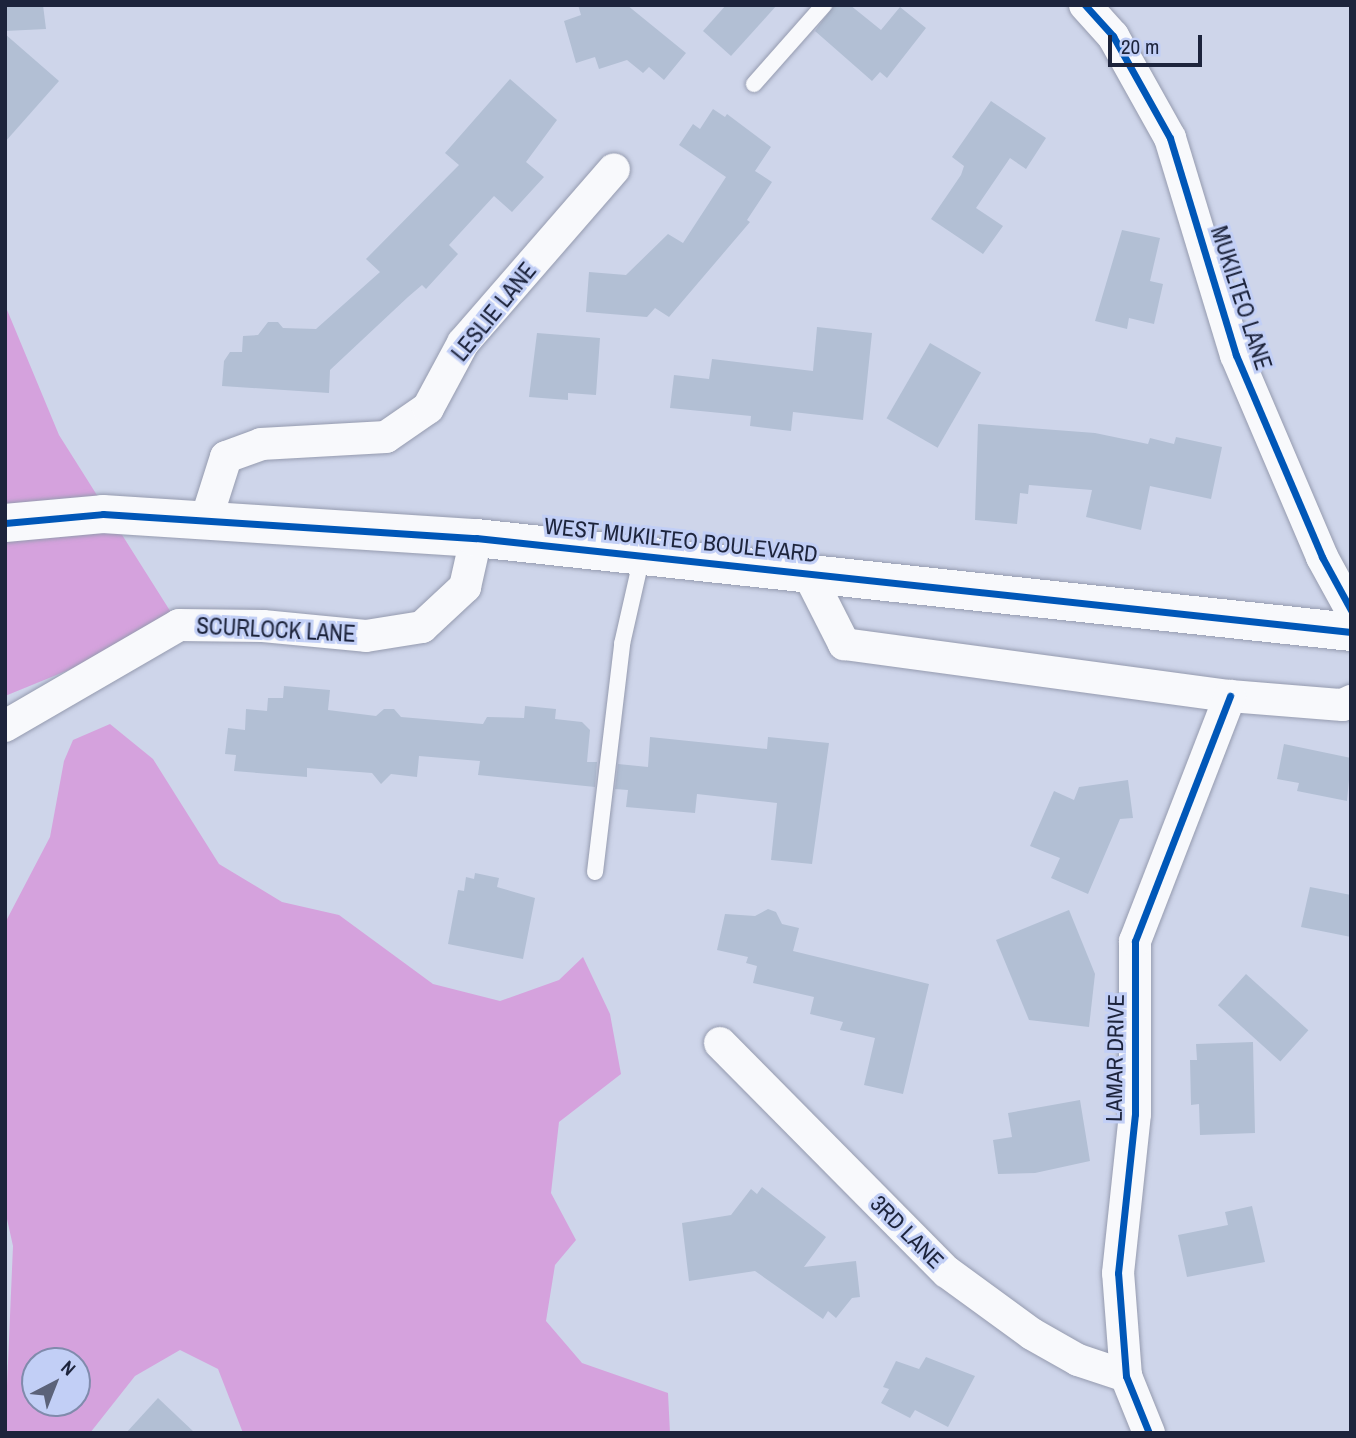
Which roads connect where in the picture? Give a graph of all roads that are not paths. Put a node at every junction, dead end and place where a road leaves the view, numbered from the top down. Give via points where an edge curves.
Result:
1 (824, 5) edge
2 (1085, 5) edge
3 (754, 84) dead end
4 (614, 169) dead end
5 (206, 520) junction
6 (5, 523) edge
7 (476, 538) junction
8 (642, 556) junction
9 (807, 573) junction
10 (1351, 610) edge
11 (1351, 632) edge
12 (1230, 696) junction
13 (1351, 701) edge
14 (5, 726) edge
15 (595, 873) dead end
16 (720, 1043) dead end
17 (1126, 1376) junction
18 (1149, 1433) edge

1 - 3 lane
2 - 10 street, MUKILTEO LANE via 1113,36 1170,138 1236,355 1322,556
4 - 5 street, LESLIE LANE via 463,343 428,408 386,437 261,444 226,457
5 - 6 main road, WEST MUKILTEO BOULEVARD via 103,514
5 - 7 main road, WEST MUKILTEO BOULEVARD
7 - 8 main road, WEST MUKILTEO BOULEVARD
7 - 14 street, SCURLOCK LANE via 466,587 422,626 366,636 263,626 179,625
8 - 9 main road, WEST MUKILTEO BOULEVARD
8 - 15 lane via 622,644
9 - 11 main road, WEST MUKILTEO BOULEVARD
9 - 12 street via 844,643
12 - 13 street via 1343,705
12 - 17 street, LAMAR DRIVE via 1135,941 1135,1114 1118,1273
16 - 17 street, 3RD LANE via 947,1272 1032,1334 1078,1360
17 - 18 street, LAMAR DRIVE

